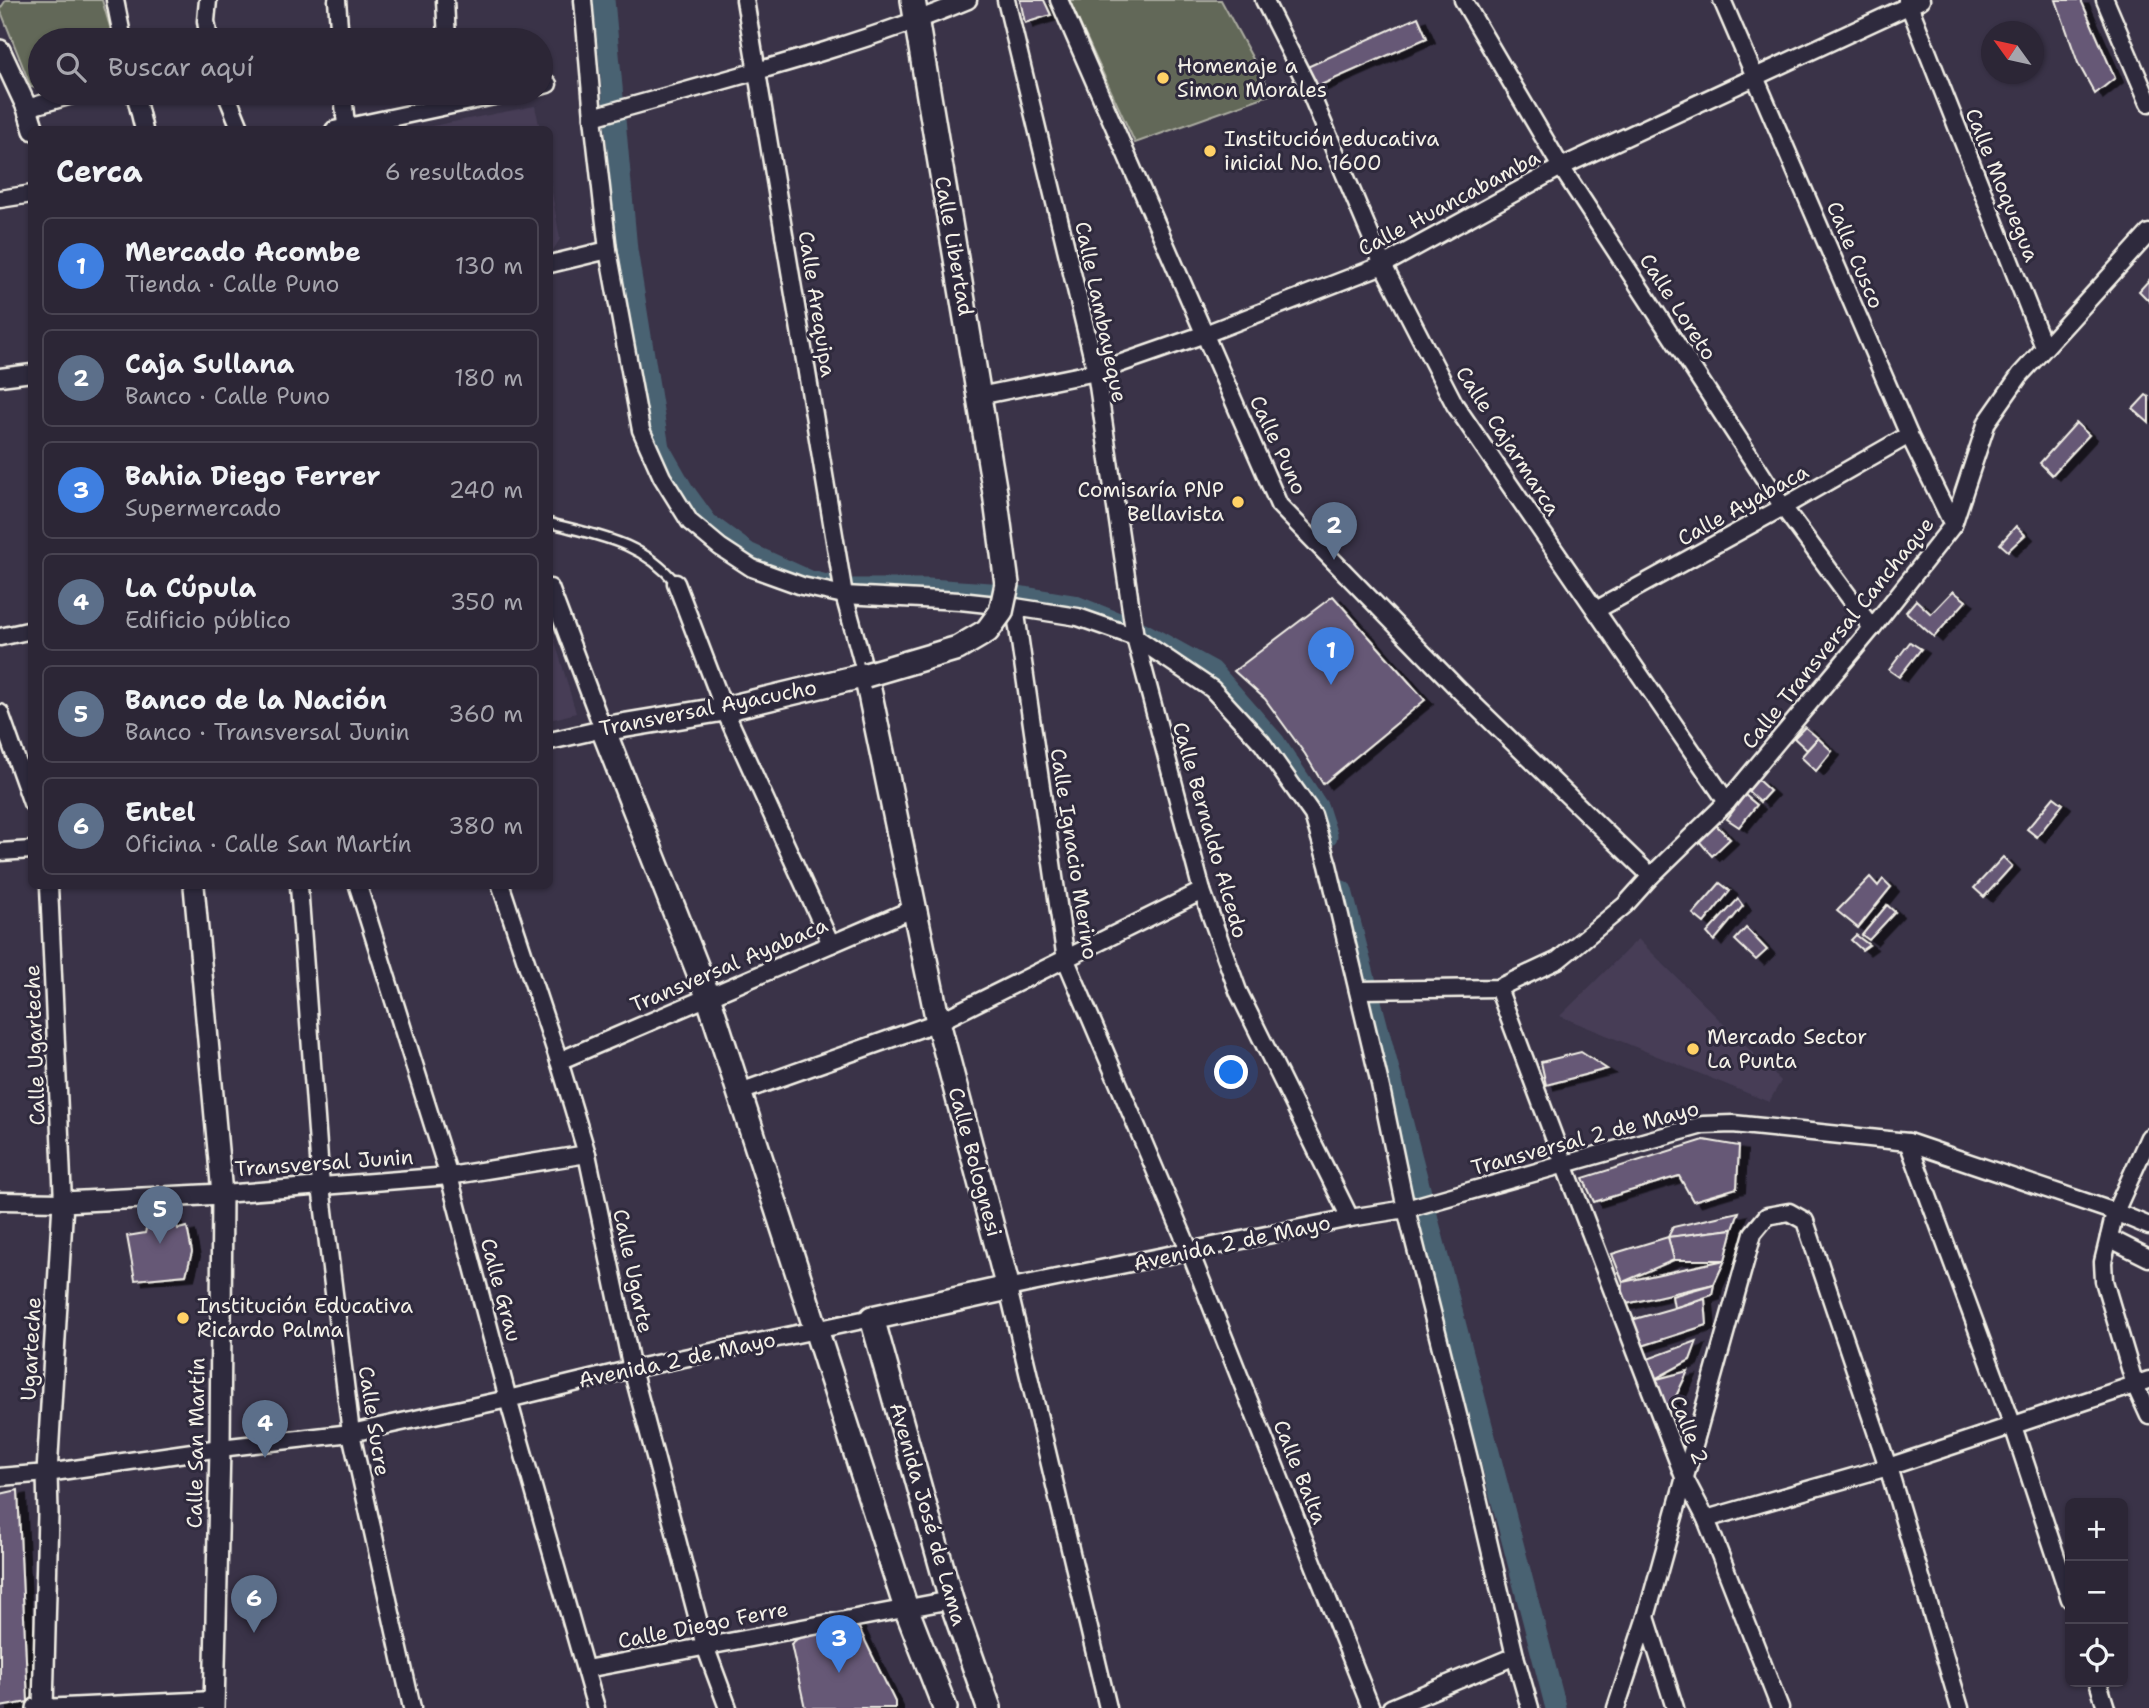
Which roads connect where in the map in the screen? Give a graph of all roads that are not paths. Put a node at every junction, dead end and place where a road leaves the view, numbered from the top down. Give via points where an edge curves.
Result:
1 (115, 0) edge
2 (208, 0) edge
3 (337, 0) edge
4 (444, 0) edge
5 (583, 0) edge
6 (745, 0) edge
7 (968, 0) edge
8 (1006, 0) edge
9 (1059, 0) edge
10 (1264, 0) edge
11 (1463, 0) edge
12 (1722, 0) edge
13 (2105, 0) edge
14 (1912, 2) edge
15 (915, 11) edge
16 (121, 28) edge
17 (207, 28) edge
18 (339, 28) edge
19 (446, 28) edge
20 (0, 50) edge
21 (757, 70) junction
22 (1755, 75) junction
23 (2149, 103) edge
24 (37, 105) edge
25 (138, 105) edge
26 (231, 105) edge
27 (342, 105) edge
28 (427, 105) edge
29 (27, 108) junction
30 (593, 117) junction
31 (33, 126) edge
32 (143, 126) edge
33 (239, 126) edge
34 (340, 126) edge
35 (348, 126) edge
36 (1561, 167) junction
37 (28, 195) edge
38 (0, 199) edge
39 (2149, 233) edge
40 (608, 250) junction
41 (553, 263) edge
42 (1383, 265) junction
43 (1205, 334) junction
44 (2044, 347) junction
45 (1096, 372) junction
46 (28, 374) edge
47 (0, 377) edge
48 (979, 396) junction
49 (1909, 435) junction
50 (995, 493) joint
51 (1783, 508) junction
52 (553, 524) edge
53 (1953, 525) junction
54 (676, 583) joint
55 (844, 595) junction
56 (553, 596) edge
57 (1015, 607) junction
58 (1596, 610) junction
59 (849, 615) joint
60 (1872, 628) junction
61 (28, 631) edge
62 (0, 637) edge
63 (1135, 637) junction
64 (866, 675) junction
65 (723, 709) junction
66 (0, 713) edge
67 (603, 729) junction
68 (553, 740) edge
69 (28, 792) edge
70 (1727, 802) junction
71 (28, 850) edge
72 (0, 852) edge
73 (1651, 876) junction
74 (49, 889) edge
75 (194, 889) edge
76 (299, 889) edge
77 (359, 889) edge
78 (502, 889) edge
79 (1202, 891) junction
80 (915, 908) junction
81 (831, 944) junction
82 (1066, 960) junction
83 (1498, 988) junction
84 (1358, 990) junction
85 (708, 996) junction
86 (938, 1023) junction
87 (559, 1061) junction
88 (740, 1092) junction
89 (2149, 1137) edge
90 (1908, 1142) junction
91 (587, 1154) junction
92 (1564, 1164) junction
93 (449, 1176) junction
94 (321, 1186) junction
95 (222, 1194) junction
96 (0, 1201) edge
97 (63, 1202) junction
98 (1409, 1208) junction
99 (2115, 1212) junction
100 (1350, 1218) junction
101 (2149, 1226) edge
102 (2109, 1238) junction
103 (1190, 1252) junction
104 (2149, 1258) edge
105 (1009, 1288) junction
106 (872, 1318) junction
107 (817, 1329) junction
108 (632, 1369) junction
109 (2142, 1382) edge
110 (508, 1399) junction
111 (2149, 1416) edge
112 (2013, 1426) junction
113 (351, 1433) junction
114 (220, 1448) junction
115 (1888, 1467) junction
116 (47, 1473) junction
117 (0, 1477) edge
118 (1684, 1477) junction
119 (1706, 1519) junction
120 (2065, 1584) edge
121 (951, 1601) junction
122 (906, 1608) junction
123 (1646, 1617) junction
124 (705, 1646) junction
125 (1515, 1656) junction
126 (586, 1669) junction
127 (2100, 1687) edge
128 (214, 1704) edge
129 (41, 1708) edge
130 (412, 1708) edge
131 (596, 1708) edge
132 (728, 1708) edge
133 (945, 1708) edge
134 (989, 1708) edge
135 (1108, 1708) edge
136 (1371, 1708) edge
137 (1391, 1708) edge
138 (1530, 1708) edge
139 (1616, 1708) edge
140 (1675, 1708) edge
141 (1780, 1708) edge
142 (1961, 1708) edge
143 (2106, 1708) edge

1 - 16 street
2 - 17 street
3 - 18 street
4 - 19 street
5 - 30 street
6 - 21 street, Calle Arequipa
7 - 15 street
8 - 45 street, Calle Lambayeque
9 - 43 street, Calle Puno
10 - 42 street, Calle Cajarmarca via 1307,85
11 - 36 street, Calle Loreto
12 - 22 street, Calle Cusco
13 - 23 street
14 - 22 street, Calle Huancabamba
14 - 44 street, Calle Moquegua
15 - 21 street
15 - 48 main road, Calle Libertad
20 - 29 street
21 - 30 street
21 - 55 street, Calle Arequipa
22 - 36 street, Calle Huancabamba
22 - 49 street, Calle Cusco
24 - 29 street
25 - 32 street
26 - 33 street
27 - 34 street
28 - 35 street
29 - 31 street
30 - 40 street
36 - 42 street, Calle Huancabamba
36 - 51 street, Calle Loreto
37 - 38 street
39 - 44 street, Calle Transversal Canchaque
40 - 41 street
40 - 55 street via 641,430 690,523 752,568
42 - 43 street, Calle Huancabamba
42 - 58 street, Calle Cajarmarca via 1455,405
43 - 45 street, Calle Huancabamba
43 - 73 street, Calle Puno via 1279,505 1460,691
44 - 53 street, Calle Transversal Canchaque via 1987,422
45 - 48 street, Calle Huancabamba
45 - 63 street, Calle Lambayeque
46 - 47 street
48 - 50 main road, Calle Libertad
49 - 51 street, Calle Ayabaca
49 - 53 street, Calle Cusco
50 - 64 main road, Transversal Ayacucho, bridge via 1007,584 1001,611 987,631 958,648
51 - 58 street, Calle Ayabaca
51 - 60 street, Calle Loreto
52 - 54 lane via 620,541 654,561
53 - 60 street, Calle Transversal Canchaque
54 - 65 street
55 - 57 street
55 - 59 street, Calle Arequipa
56 - 67 street
57 - 63 street via 1078,617
57 - 82 street, Calle Ignacio Merino
58 - 70 street, Calle Cajarmarca
59 - 64 street, Calle Bolognesi
60 - 70 street, Calle Transversal Canchaque
61 - 62 street
63 - 79 street, Calle Bernaldo Alcedo
63 - 84 street via 1212,689 1262,743 1312,815
64 - 65 main road, Transversal Ayacucho
64 - 80 main road, Calle Bolognesi
65 - 67 main road, Transversal Ayacucho
65 - 81 street
66 - 69 street
67 - 68 street, Transversal Ayacucho
67 - 85 main road
70 - 73 street, Calle Transversal Canchaque
71 - 72 street
73 - 83 street, Calle Transversal Canchaque via 1625,905 1558,960
74 - 97 street, Calle Ugarteche
75 - 95 street, Calle San Martín
76 - 94 street, Calle Sucre
77 - 93 street, Calle Grau
78 - 87 street, Calle Ugarte
79 - 82 street
79 - 100 street, Calle Bernaldo Alcedo via 1238,991
80 - 81 street, Transversal Ayabaca
80 - 86 main road, Calle Bolognesi
81 - 85 street, Transversal Ayabaca
82 - 86 street
82 - 103 street, Calle Ignacio Merino
83 - 84 street
83 - 92 street, Calle 2
84 - 98 street
85 - 87 street, Transversal Ayabaca
85 - 88 main road
86 - 88 street
86 - 105 main road, Calle Bolognesi
87 - 91 street, Calle Ugarte
88 - 107 main road
89 - 99 street
90 - 92 street, Transversal 2 de Mayo via 1703,1125
90 - 99 street, Transversal 2 de Mayo
90 - 112 street
91 - 93 street, Transversal Junin
91 - 108 street, Calle Ugarte
92 - 98 street, Transversal 2 de Mayo
92 - 118 street, Calle 2
93 - 94 street, Transversal Junin
93 - 110 street, Calle Grau
94 - 95 street, Transversal Junin
94 - 113 street, Calle Sucre
95 - 97 street, Transversal Junin
95 - 114 street, Calle San Martín
96 - 97 street
97 - 116 street, Ugarteche
98 - 100 street, Transversal 2 de Mayo
98 - 125 street
99 - 101 street, Transversal 2 de Mayo
99 - 102 street
100 - 103 street, Avenida 2 de Mayo
102 - 104 street
102 - 109 street via 2104,1281
103 - 105 street, Avenida 2 de Mayo
103 - 136 street, Calle Balta
105 - 106 main road, Avenida 2 de Mayo
105 - 135 street, Calle Bolognesi
106 - 107 street, Avenida 2 de Mayo
106 - 121 main road, Avenida José de Lama
107 - 108 street, Avenida 2 de Mayo
107 - 122 main road
108 - 110 street, Avenida 2 de Mayo
108 - 124 street, Calle Ugarte
109 - 111 street
109 - 112 street
110 - 113 street, Avenida 2 de Mayo
110 - 126 street, Calle Grau
112 - 115 street
112 - 120 street
113 - 114 street, Avenida 2 de Mayo
113 - 130 street, Calle Sucre
114 - 116 street, Avenida 2 de Mayo
114 - 128 street, Calle San Martín
115 - 118 street via 1805,1220 1789,1212 1767,1216 1753,1233
115 - 119 street
115 - 142 street
116 - 117 street, Avenida 2 de Mayo
116 - 129 street, Ugarteche
118 - 119 street, Calle 2
118 - 123 street
119 - 141 street, Calle 2
121 - 122 street, Calle Diego Ferre
121 - 134 main road, Avenida José de Lama
122 - 124 street, Calle Diego Ferre
122 - 133 main road
123 - 139 street
123 - 140 street
124 - 126 street, Calle Diego Ferre
124 - 132 street, Calle Ugarte
125 - 137 street
125 - 138 street
126 - 131 street, Calle Grau
127 - 143 street
128 - 129 street

